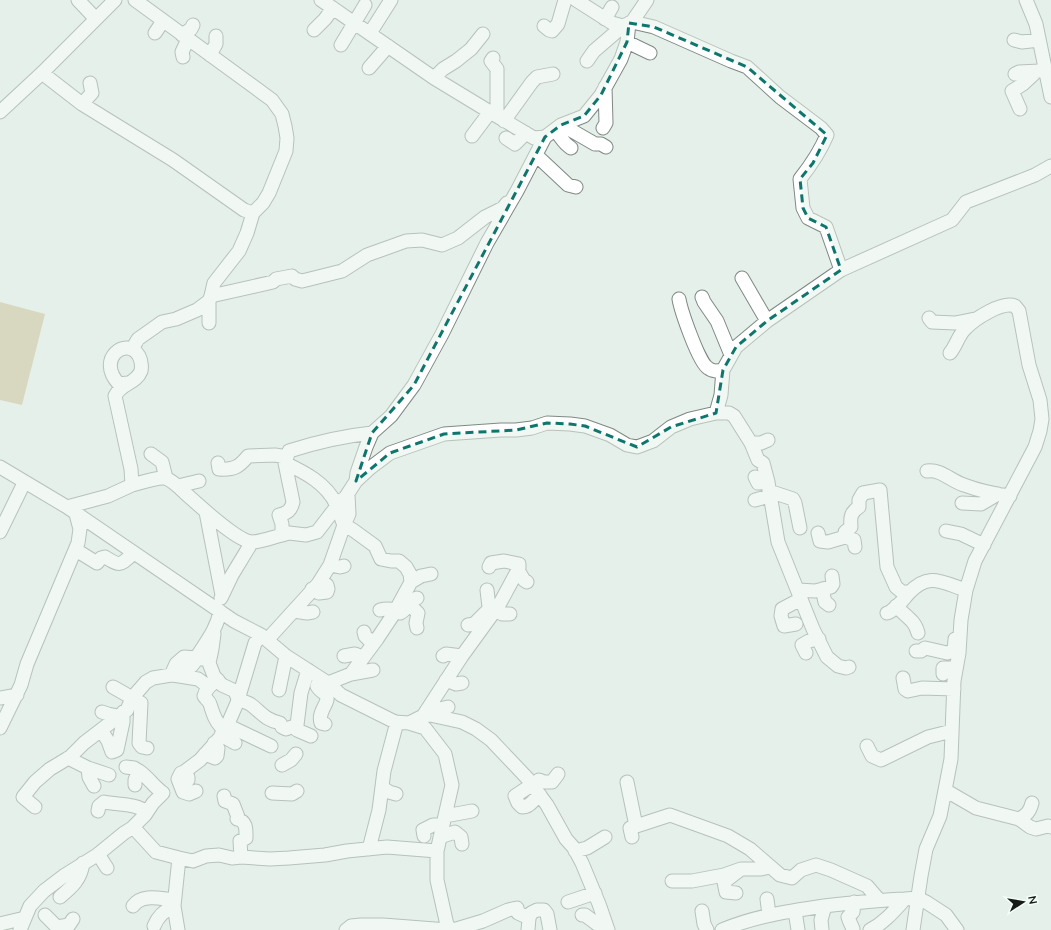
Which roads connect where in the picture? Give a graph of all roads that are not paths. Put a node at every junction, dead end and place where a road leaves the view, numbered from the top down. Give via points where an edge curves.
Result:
1 (115, 0) edge
2 (135, 0) edge
3 (321, 0) edge
4 (391, 0) edge
5 (565, 0) edge
6 (576, 0) edge
7 (647, 0) edge
8 (1026, 0) edge
9 (77, 5) edge
10 (365, 5) dead end
11 (612, 7) dead end
12 (333, 8) junction
13 (96, 19) junction
14 (605, 19) junction
15 (164, 21) junction
16 (354, 22) junction
17 (628, 23) junction
18 (193, 25) dead end
19 (544, 26) dead end
20 (314, 30) dead end
21 (155, 33) dead end
22 (370, 33) junction
23 (483, 34) dead end
24 (216, 36) dead end
25 (185, 37) junction
26 (1043, 38) edge
27 (1014, 40) dead end
28 (627, 42) junction
29 (341, 45) dead end
30 (388, 46) junction
31 (650, 53) dead end
32 (210, 55) junction
33 (183, 57) dead end
34 (587, 61) dead end
35 (1044, 64) edge
36 (370, 68) dead end
37 (42, 73) junction
38 (553, 74) dead end
39 (1015, 74) dead end
40 (509, 76) dead end
41 (434, 78) junction
42 (90, 83) dead end
43 (605, 87) junction
44 (1051, 97) edge
45 (82, 104) junction
46 (1020, 109) dead end
47 (0, 112) edge
48 (497, 116) junction
49 (603, 128) dead end
50 (554, 131) junction
51 (526, 133) junction
52 (472, 136) dead end
53 (506, 138) dead end
54 (606, 147) dead end
55 (571, 148) dead end
56 (536, 154) junction
57 (1051, 166) edge
58 (576, 187) dead end
59 (517, 191) junction
60 (253, 213) junction
61 (841, 270) junction
62 (742, 278) dead end
63 (702, 296) dead end
64 (210, 299) junction
65 (679, 299) dead end
66 (929, 318) dead end
67 (976, 318) junction
68 (767, 321) junction
69 (209, 322) dead end
70 (132, 349) junction
71 (950, 353) dead end
72 (731, 355) junction
73 (723, 370) junction
74 (113, 378) junction
75 (128, 383) junction
76 (115, 396) junction
77 (1046, 398) edge
78 (720, 399) junction
79 (716, 413) junction
80 (734, 416) junction
81 (372, 434) junction
82 (768, 440) dead end
83 (751, 443) junction
84 (152, 454) dead end
85 (286, 460) junction
86 (218, 463) dead end
87 (0, 467) edge
88 (927, 471) dead end
89 (166, 478) junction
90 (200, 481) dead end
91 (356, 481) junction
92 (24, 483) junction
93 (132, 485) junction
94 (178, 486) junction
95 (766, 486) junction
96 (348, 494) junction
97 (1004, 495) junction
98 (755, 500) dead end
99 (962, 503) dead end
100 (336, 504) junction
101 (71, 510) junction
102 (206, 512) junction
103 (344, 525) junction
104 (800, 528) dead end
105 (946, 531) dead end
106 (0, 532) edge
107 (818, 533) dead end
108 (282, 535) junction
109 (844, 537) junction
110 (252, 542) junction
111 (984, 545) junction
112 (856, 547) dead end
113 (76, 550) junction
114 (134, 552) junction
115 (92, 560) junction
116 (330, 565) junction
117 (344, 566) dead end
118 (489, 567) dead end
119 (68, 568) junction
120 (518, 570) junction
121 (431, 574) dead end
122 (832, 576) dead end
123 (411, 582) junction
124 (526, 582) dead end
125 (327, 585) dead end
126 (312, 589) junction
127 (822, 589) junction
128 (487, 590) dead end
129 (966, 590) junction
130 (909, 592) junction
131 (222, 595) junction
132 (799, 595) junction
133 (829, 605) dead end
134 (218, 609) junction
135 (494, 609) junction
136 (380, 610) dead end
137 (395, 610) junction
138 (294, 611) junction
139 (313, 612) dead end
140 (510, 614) dead end
141 (796, 624) dead end
142 (468, 626) dead end
143 (417, 628) dead end
144 (214, 630) junction
145 (364, 632) dead end
146 (960, 632) junction
147 (918, 633) dead end
148 (264, 638) junction
149 (819, 639) junction
150 (377, 640) junction
151 (916, 651) dead end
152 (464, 652) junction
153 (806, 653) dead end
154 (286, 656) junction
155 (344, 656) dead end
156 (443, 656) dead end
157 (363, 657) junction
158 (196, 658) junction
159 (209, 663) junction
160 (849, 667) dead end
161 (956, 668) junction
162 (308, 670) junction
163 (373, 670) dead end
164 (351, 674) junction
165 (943, 674) dead end
166 (171, 675) junction
167 (903, 678) dead end
168 (446, 680) junction
169 (324, 681) junction
170 (213, 683) junction
171 (462, 683) dead end
172 (113, 687) dead end
173 (954, 689) junction
174 (279, 690) dead end
175 (17, 695) junction
176 (0, 698) edge
177 (132, 698) junction
178 (238, 699) junction
179 (448, 708) dead end
180 (434, 709) junction
181 (102, 712) dead end
182 (121, 714) junction
183 (403, 723) junction
184 (325, 724) dead end
185 (0, 728) edge
186 (101, 730) junction
187 (297, 730) dead end
188 (952, 731) junction
189 (222, 733) junction
190 (311, 736) dead end
191 (235, 743) dead end
192 (437, 744) junction
193 (271, 746) dead end
194 (866, 746) dead end
195 (147, 748) dead end
196 (296, 754) dead end
197 (68, 758) junction
198 (282, 765) dead end
199 (126, 767) dead end
200 (88, 768) junction
201 (139, 771) junction
202 (558, 774) dead end
203 (109, 775) dead end
204 (627, 782) dead end
205 (94, 786) dead end
206 (135, 786) dead end
207 (383, 788) junction
208 (536, 790) junction
209 (945, 790) junction
210 (196, 791) dead end
211 (297, 791) dead end
212 (272, 793) dead end
213 (396, 794) dead end
214 (224, 796) dead end
215 (1032, 803) dead end
216 (380, 806) junction
217 (35, 807) dead end
218 (472, 810) dead end
219 (98, 811) dead end
220 (147, 812) junction
221 (1020, 819) junction
222 (368, 820) dead end
223 (444, 820) junction
224 (133, 827) junction
225 (1051, 827) edge
226 (424, 836) dead end
227 (605, 837) dead end
228 (440, 838) junction
229 (462, 844) dead end
230 (369, 849) junction
231 (582, 849) junction
232 (437, 851) junction
233 (98, 854) junction
234 (241, 857) junction
235 (179, 858) junction
236 (83, 863) junction
237 (770, 866) junction
238 (107, 868) dead end
239 (741, 869) junction
240 (700, 879) junction
241 (672, 881) dead end
242 (692, 892) dead end
243 (595, 893) junction
244 (736, 893) dead end
245 (60, 896) dead end
246 (911, 898) junction
247 (767, 899) dead end
248 (879, 900) junction
249 (35, 901) junction
250 (568, 902) dead end
251 (854, 902) junction
252 (174, 903) junction
253 (133, 906) dead end
254 (825, 906) junction
255 (795, 910) junction
256 (702, 912) dead end
257 (582, 915) dead end
258 (769, 915) junction
259 (73, 919) dead end
260 (0, 924) edge
261 (22, 924) edge
262 (528, 924) edge
263 (154, 926) dead end
264 (480, 926) edge
265 (53, 928) edge
266 (607, 928) edge
267 (877, 928) edge
268 (953, 928) edge
269 (853, 929) edge
270 (178, 930) edge
271 (346, 930) edge
272 (448, 930) edge
273 (452, 930) edge
274 (550, 930) edge
275 (708, 930) edge
276 (722, 930) edge
277 (798, 930) edge
278 (822, 930) edge
279 (913, 930) edge

1 - 13 street
2 - 15 street
3 - 12 street
4 - 22 street
5 - 19 street via 555,28 552,31
6 - 14 street
7 - 17 street
8 - 26 street
9 - 13 street
10 - 16 street
11 - 14 street
12 - 16 street
12 - 20 street
13 - 37 street
14 - 17 street via 612,23
15 - 21 street
15 - 25 street
16 - 22 street
16 - 29 street
17 - 28 street
17 - 34 street via 594,51
17 - 61 street via 654,27 748,67 780,97 821,128 827,135 822,148 800,179 803,208 808,218 826,227
18 - 25 street
22 - 30 street
23 - 41 street via 471,49
24 - 32 street via 216,44
25 - 32 street
25 - 33 street
26 - 27 street via 1022,42
26 - 35 street
28 - 31 street
28 - 43 street via 621,59
30 - 36 street
30 - 41 street
32 - 60 street via 272,100 282,114 287,138 286,151 269,193
35 - 39 street
35 - 44 street
35 - 46 street via 1012,91
37 - 45 street
37 - 47 street
38 - 48 street via 537,77
40 - 48 street via 495,63
41 - 48 street
42 - 45 street via 92,93
43 - 49 street via 606,123
43 - 50 street via 584,116
45 - 60 street via 106,126 173,160 244,210
48 - 51 street
48 - 52 street
50 - 51 street via 534,138
50 - 54 street
50 - 55 street via 563,143
50 - 56 street
51 - 53 street via 515,144
56 - 58 street via 568,185
56 - 59 street
57 - 61 street via 966,202 952,220
59 - 64 street via 502,208 485,217 458,238 442,245 422,240 406,241 367,254 342,271 302,281 292,276 276,279 273,282
59 - 81 street via 487,243 414,385 391,416
60 - 64 street via 239,251 214,283
61 - 68 street
62 - 68 street
63 - 72 street via 717,321
64 - 69 street
64 - 70 street via 197,310 162,322 138,339
65 - 73 street via 701,361 714,371
66 - 67 street via 932,322 955,323
67 - 71 street via 964,330
67 - 77 street via 1005,305 1015,306 1019,311 1029,364
68 - 72 street via 736,347
70 - 74 street via 128,347 118,350 111,359 110,373
70 - 75 street via 141,360 141,370 136,379
72 - 73 street
73 - 78 street
74 - 75 street via 119,384
74 - 76 street
75 - 76 street via 118,390
76 - 93 street via 131,469
77 - 97 street via 1035,447
78 - 79 street
78 - 80 street
79 - 80 street via 729,413
79 - 91 street via 671,427 653,441 636,448 610,435 585,426 570,424 547,423 516,430 444,434 390,453
80 - 83 street
81 - 85 street via 316,442 289,451
81 - 91 street
82 - 83 street
83 - 95 street via 758,460 763,462
84 - 89 street via 162,462
85 - 86 street via 275,454 248,456 240,466 226,469 219,469
85 - 100 street via 326,489
85 - 108 street via 293,502 288,512 280,515
87 - 92 street
88 - 97 street via 935,470 962,485
89 - 93 street
89 - 94 street
90 - 94 street
91 - 96 street
92 - 101 street
92 - 106 street
93 - 101 street
94 - 102 street
95 - 98 street
95 - 104 street via 793,499
95 - 132 street via 771,525
96 - 100 street
96 - 103 street via 349,514
97 - 99 street via 980,504
97 - 111 street
100 - 103 street
100 - 108 street via 317,532 306,535
101 - 113 street via 80,529
101 - 114 street
102 - 110 street via 242,540
102 - 131 street
103 - 116 street
103 - 123 street via 375,546 381,560 399,561 406,567
105 - 111 street via 961,534
107 - 109 street via 820,541 828,542
108 - 110 street
109 - 112 street via 854,540
109 - 130 street via 845,532 852,527 850,519 853,511 859,507 858,500 863,493 880,490 887,567 896,587 902,592
110 - 131 street
111 - 129 street via 975,561
113 - 115 street
113 - 119 street
114 - 115 street via 120,564 105,557 100,558 97,564
114 - 134 street
115 - 119 street
116 - 117 street
116 - 126 street
118 - 120 street via 491,563 504,561 519,564
119 - 175 street via 40,644 27,664
120 - 124 street
120 - 135 street
121 - 123 street
122 - 127 street via 834,584
123 - 137 street
125 - 126 street via 327,592 319,593
126 - 138 street
127 - 132 street
127 - 133 street via 825,602
128 - 135 street via 489,607
129 - 130 street via 933,580
129 - 146 street
130 - 147 street via 904,600 891,610 912,620
131 - 134 street
132 - 141 street via 782,609 781,616 784,626
132 - 149 street
134 - 144 street via 218,622
134 - 148 street
135 - 140 street via 502,614
135 - 142 street via 486,611 474,624
135 - 152 street
136 - 137 street
137 - 143 street via 400,613 413,602 418,613
137 - 150 street
138 - 139 street
138 - 148 street
144 - 158 street
144 - 159 street
145 - 150 street via 370,640
146 - 151 street via 955,635 954,651 947,653 925,648
146 - 161 street
148 - 154 street
148 - 178 street via 255,643
149 - 153 street via 802,645
149 - 160 street via 828,657 838,666
150 - 157 street
152 - 156 street
152 - 168 street
154 - 162 street
154 - 174 street
155 - 157 street via 355,654
157 - 164 street
158 - 159 street
158 - 166 street via 184,657 176,664
159 - 170 street via 214,676
161 - 165 street via 943,668
161 - 173 street
162 - 169 street
162 - 178 street via 301,693 297,725 291,728 282,727 280,722 272,721 250,704
163 - 164 street
164 - 169 street
166 - 170 street
166 - 177 street via 146,682
167 - 173 street via 905,689 908,691 922,688
168 - 171 street via 456,684
168 - 180 street
169 - 183 street via 341,695
169 - 184 street via 317,686 327,699 320,718 321,723
170 - 178 street via 235,691
170 - 189 street via 204,696
172 - 177 street
173 - 188 street
175 - 176 street
175 - 185 street
177 - 182 street via 127,710
177 - 195 street via 141,703 139,743
178 - 189 street
179 - 180 street
180 - 183 street
180 - 192 street via 434,735
180 - 208 street via 476,729 490,740
181 - 182 street
182 - 186 street
182 - 186 street via 123,722 117,750 112,752
183 - 192 street via 425,728
183 - 207 street via 384,772
186 - 197 street
187 - 190 street
188 - 194 street via 928,736 881,760 872,756
188 - 209 street via 951,759
189 - 191 street
189 - 193 street
189 - 210 street via 200,760 184,772 188,780 182,789 183,792 190,794
192 - 223 street via 445,754 452,785
196 - 198 street
197 - 200 street
197 - 217 street via 50,769 27,791 23,797
199 - 201 street
200 - 203 street
200 - 205 street via 88,777
201 - 206 street
201 - 220 street via 163,793
202 - 208 street via 552,782 539,780
204 - 237 street via 634,832 670,815 728,836 750,849
207 - 213 street
207 - 216 street
208 - 231 street via 566,839
209 - 221 street via 976,808
209 - 246 street via 940,816 926,849
211 - 212 street via 292,794
214 - 234 street via 225,801 233,804 237,819 245,823 246,838 240,841
215 - 221 street via 1030,810
216 - 222 street via 370,812
216 - 230 street
218 - 223 street
219 - 220 street via 104,802 133,806
220 - 224 street
221 - 225 street via 1036,829
223 - 226 street via 423,830
223 - 228 street
224 - 233 street
224 - 235 street via 156,852
227 - 231 street
228 - 229 street via 455,832
228 - 232 street
230 - 232 street via 387,846
230 - 234 street via 289,858
231 - 243 street via 583,866
232 - 273 street via 437,880 447,925
233 - 236 street
233 - 238 street
234 - 235 street via 206,856 193,861
235 - 252 street
236 - 245 street via 80,877
236 - 249 street via 55,882
237 - 239 street
237 - 248 street via 780,875 792,878 801,870 816,865 867,886
239 - 240 street
239 - 244 street via 724,882 726,892
240 - 241 street
240 - 242 street
243 - 250 street
243 - 266 street
246 - 248 street
246 - 267 street
246 - 268 street via 941,911
246 - 279 street
247 - 258 street
248 - 251 street
249 - 261 street
249 - 265 street via 45,915 42,922
251 - 254 street
251 - 269 street via 853,912 848,917
252 - 253 street via 151,897 136,902
252 - 263 street via 159,916
252 - 270 street
254 - 255 street
254 - 278 street via 821,920
255 - 258 street
255 - 277 street
256 - 275 street
257 - 266 street
258 - 276 street
259 - 265 street via 69,925
260 - 261 street
262 - 264 street via 518,913 517,908 508,910
262 - 274 street via 531,912 544,910
264 - 273 street
271 - 272 street via 350,926 361,925

